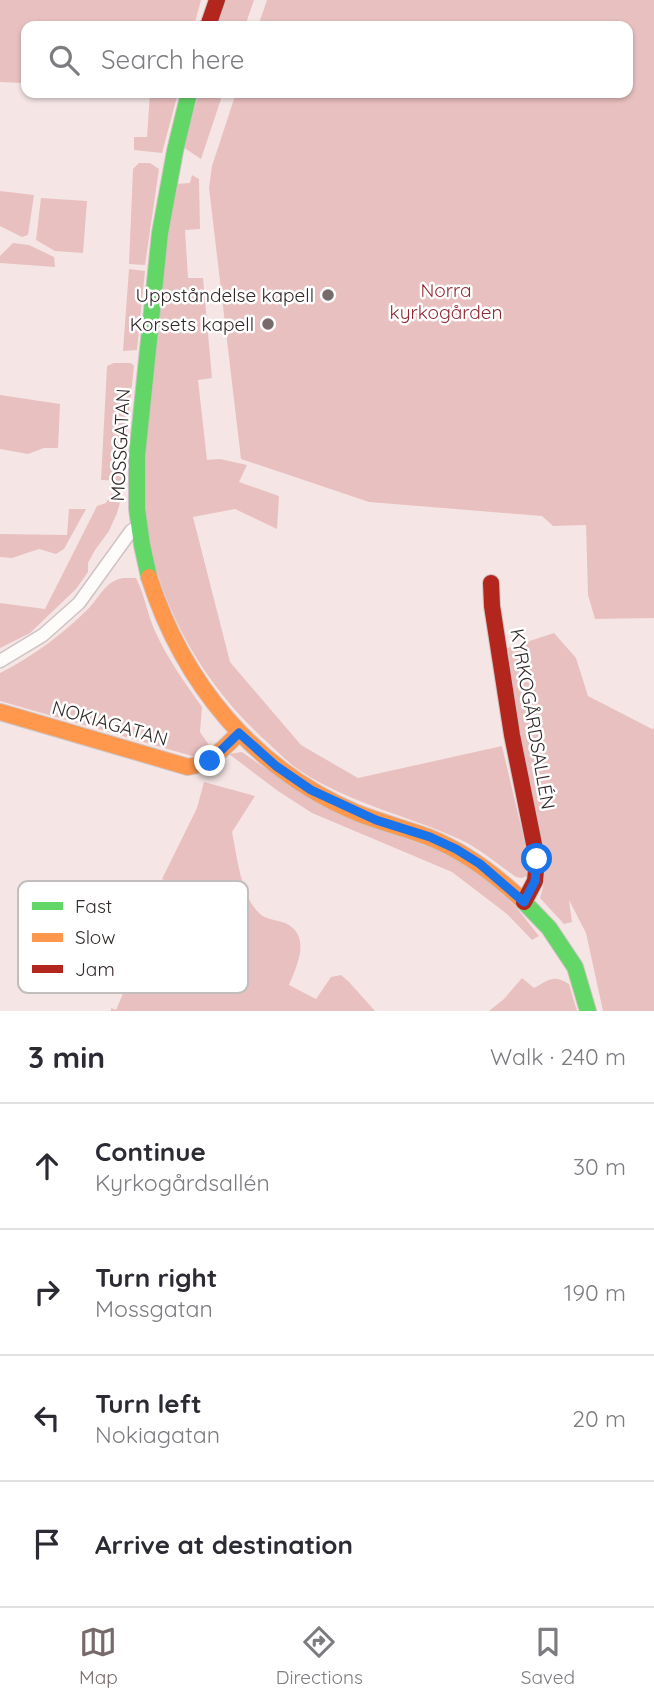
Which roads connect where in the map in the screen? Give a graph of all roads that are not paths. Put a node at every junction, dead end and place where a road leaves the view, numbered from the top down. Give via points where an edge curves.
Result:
1 (217, 0) edge
2 (210, 21) edge
3 (188, 98) edge
4 (138, 526) junction
5 (491, 583) dead end
6 (0, 661) edge
7 (0, 712) edge
8 (239, 733) junction
9 (524, 902) junction
10 (588, 1011) edge

1 - 2 street
3 - 4 street, MOSSGATAN via 170,173 152,292 135,488
4 - 6 street via 79,603 43,635
4 - 8 street, MOSSGATAN via 156,603 167,627 191,673
5 - 9 street, KYRKOGÅRDSALLÉN via 512,735 537,859 535,881
7 - 8 street, NOKIAGATAN via 188,766 210,761
8 - 9 street, MOSSGATAN via 311,790 456,849
9 - 10 street, MOSSGATAN via 547,925 570,960

